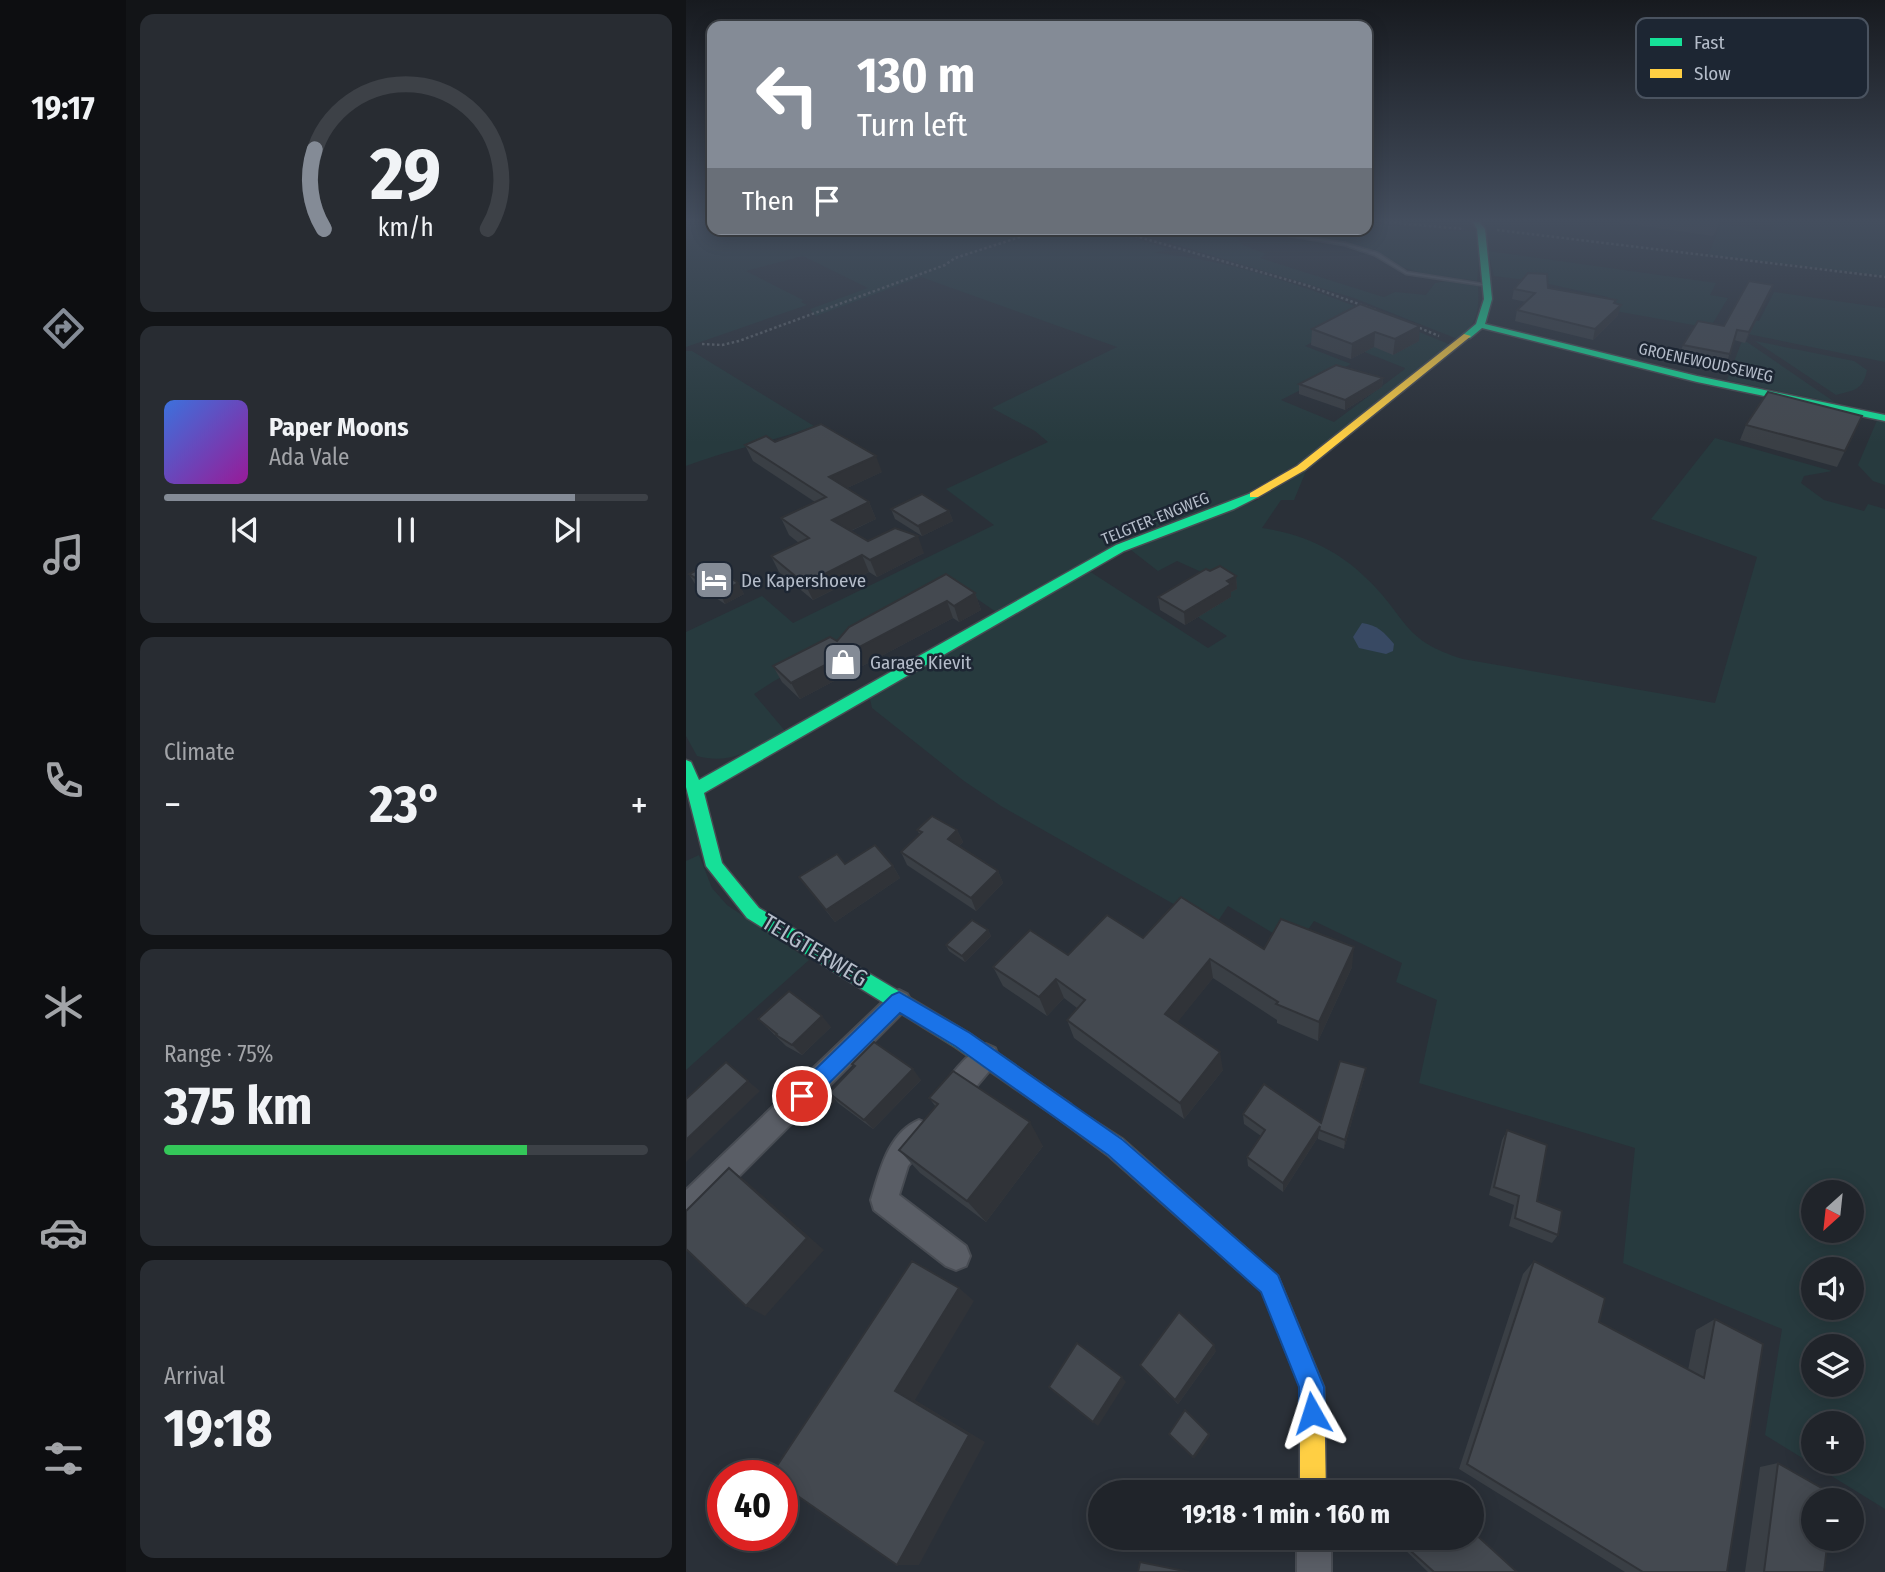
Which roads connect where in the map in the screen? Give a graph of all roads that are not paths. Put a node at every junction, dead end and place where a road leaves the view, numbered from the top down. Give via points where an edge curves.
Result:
1 (1488, 295) edge
2 (1480, 325) junction
3 (1885, 418) edge
4 (686, 766) edge
5 (695, 790) junction
6 (899, 1001) junction
7 (986, 1056) junction
8 (686, 1209) edge
9 (956, 1256) dead end
10 (1313, 1480) edge
11 (1314, 1550) edge
12 (1314, 1572) edge

1 - 2 street
2 - 3 street, GROENEWOUDSEWEG via 1697,379
2 - 5 street, TELGTER-ENGWEG via 1276,484 1230,507 1120,548
4 - 5 street, TELGTERWEG
5 - 6 street, TELGTERWEG via 714,866 753,913
6 - 7 street, TELGTERWEG
6 - 8 street
7 - 9 street via 897,1159 884,1200
7 - 10 street, TELGTERWEG via 1115,1147 1270,1284 1312,1387
11 - 12 street

